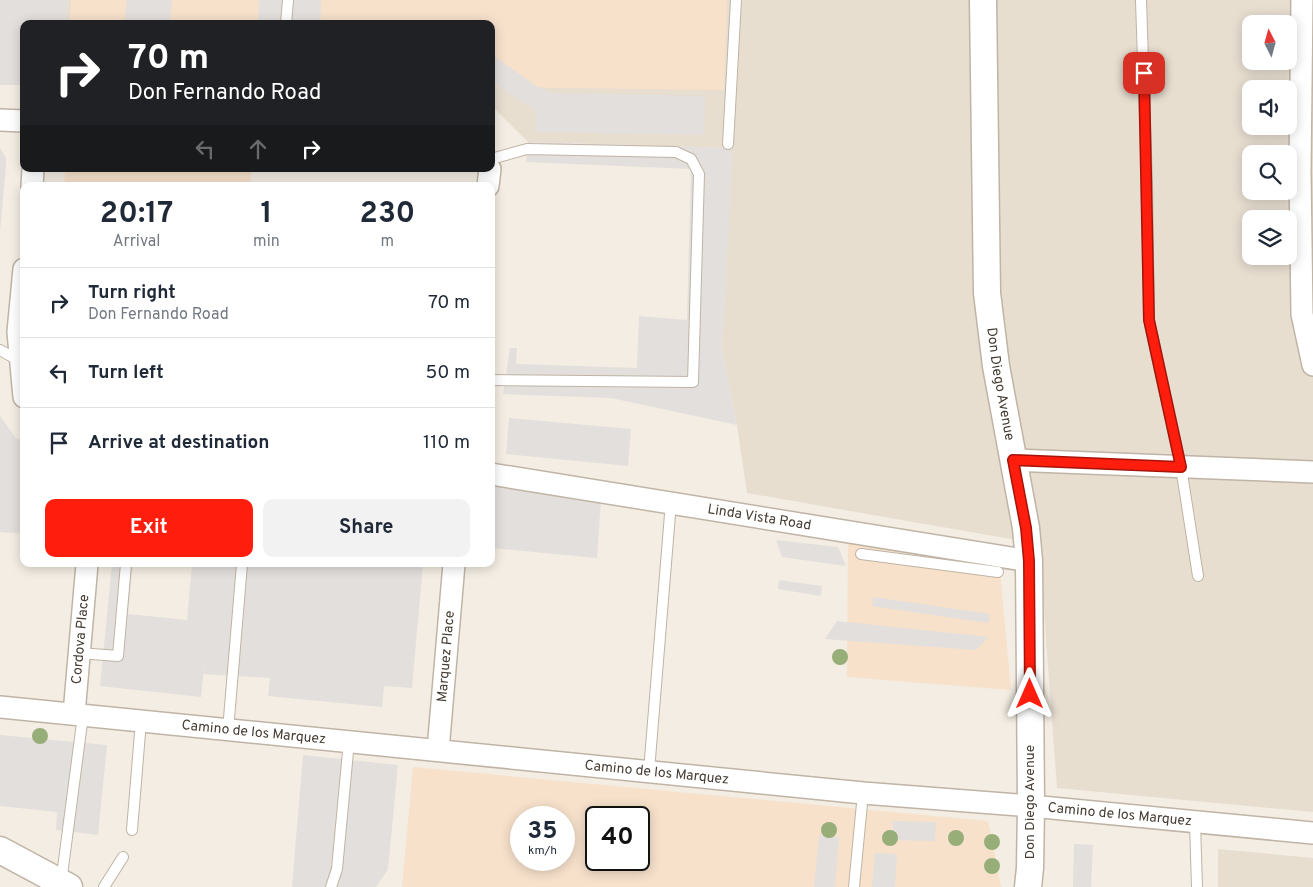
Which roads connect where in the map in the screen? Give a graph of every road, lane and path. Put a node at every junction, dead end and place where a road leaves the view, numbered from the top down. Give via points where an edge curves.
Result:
1 (288, 0) edge
2 (736, 0) edge
3 (983, 0) edge
4 (1141, 0) edge
5 (1302, 0) edge
6 (286, 20) edge
7 (0, 120) edge
8 (20, 121) edge
9 (728, 144) dead end
10 (495, 158) edge
11 (1306, 171) edge
12 (20, 311) edge
13 (0, 350) edge
14 (20, 361) joint
15 (1313, 365) edge
16 (495, 380) edge
17 (1013, 460) junction
18 (1181, 467) junction
19 (1313, 472) edge
20 (495, 475) edge
21 (671, 502) junction
22 (861, 554) dead end
23 (1029, 561) junction
24 (87, 567) edge
25 (126, 567) edge
26 (242, 567) edge
27 (454, 567) edge
28 (998, 572) dead end
29 (1198, 576) dead end
30 (79, 653) junction
31 (0, 706) edge
32 (78, 715) junction
33 (141, 721) junction
34 (228, 730) junction
35 (349, 742) junction
36 (438, 750) junction
37 (649, 771) junction
38 (863, 792) junction
39 (1031, 806) junction
40 (1195, 823) junction
41 (132, 830) dead end
42 (1313, 834) edge
43 (0, 850) edge
44 (123, 857) dead end
45 (65, 885) edge
46 (104, 887) edge
47 (330, 887) edge
48 (854, 887) edge
49 (1028, 887) edge
50 (1197, 887) edge

1 - 6 lane
2 - 9 lane
3 - 17 street, Don Diego Avenue via 987,293
4 - 18 lane via 1149,320
5 - 11 street
7 - 8 street
10 - 16 lane via 527,149 676,152 691,159 699,174 693,382
11 - 15 street via 1302,314
12 - 14 street
13 - 14 lane
17 - 18 street
17 - 23 street, Don Diego Avenue
18 - 19 street
18 - 29 lane
20 - 21 street, Linda Vista Road
21 - 23 street, Linda Vista Road
21 - 37 lane
22 - 28 lane
23 - 39 street, Don Diego Avenue
24 - 30 street, Cordova Place
25 - 30 lane via 118,656
26 - 34 lane
27 - 36 street, Marquez Place
30 - 32 street, Cordova Place
31 - 32 street, Camino de los Marquez
32 - 33 street, Camino de los Marquez
32 - 45 lane
33 - 34 street, Camino de los Marquez
33 - 41 lane
34 - 35 street, Camino de los Marquez
35 - 36 street, Camino de los Marquez
35 - 47 lane via 337,869
36 - 37 street, Camino de los Marquez
37 - 38 street, Camino de los Marquez
38 - 39 street, Camino de los Marquez
38 - 48 lane
39 - 40 street, Camino de los Marquez
39 - 49 street, Don Diego Avenue
40 - 42 street, Camino de los Marquez
40 - 50 lane
43 - 45 street
44 - 46 lane

